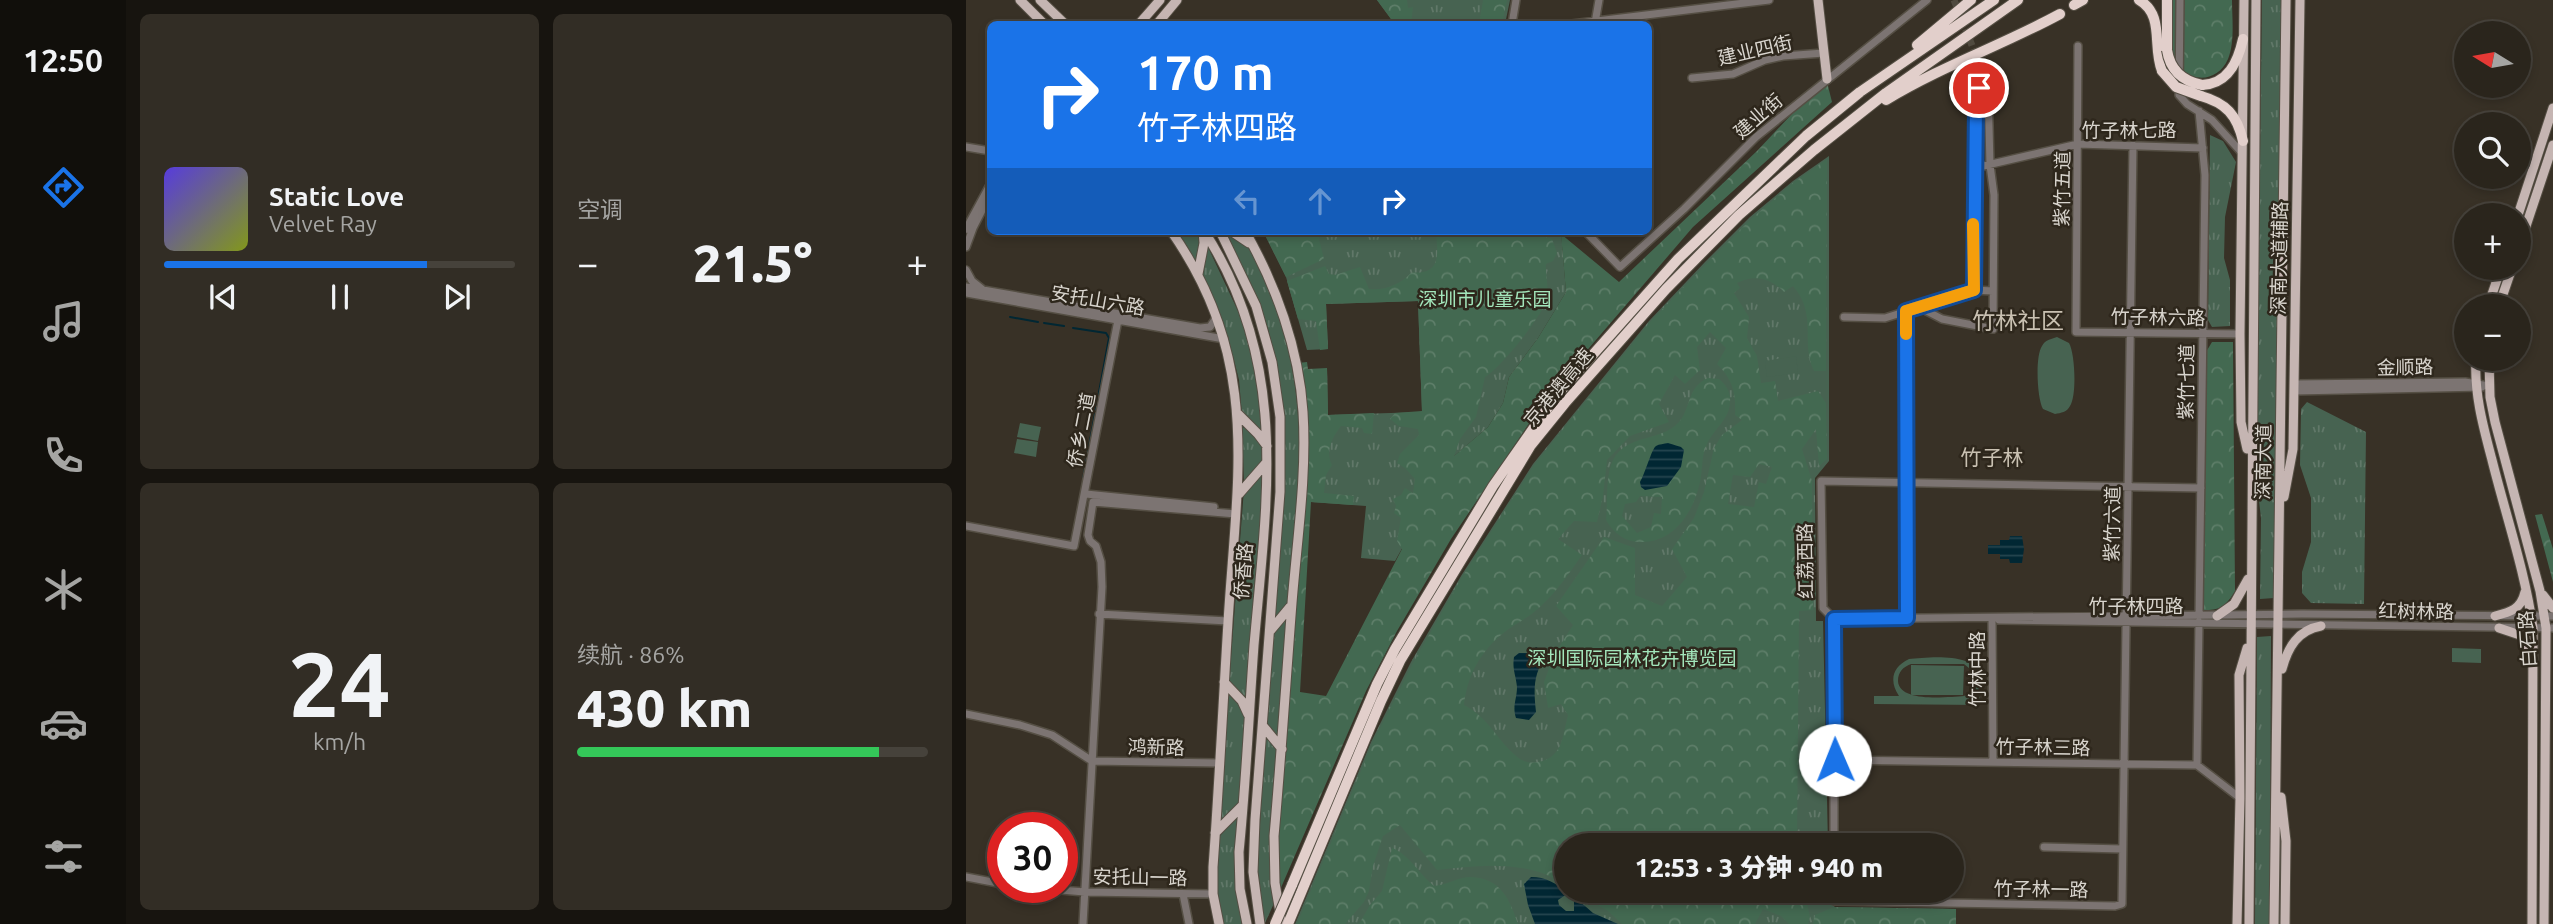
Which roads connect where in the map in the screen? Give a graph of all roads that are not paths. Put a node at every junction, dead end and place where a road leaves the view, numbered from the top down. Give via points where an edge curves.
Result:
1 (1020, 0) edge
2 (1040, 0) edge
3 (1160, 0) edge
4 (1177, 0) edge
5 (1516, 0) edge
6 (1599, 0) edge
7 (1769, 0) edge
8 (1818, 0) edge
9 (1927, 0) edge
10 (1971, 0) edge
11 (1994, 0) edge
12 (2018, 0) edge
13 (2139, 0) edge
14 (2167, 0) edge
15 (2180, 0) edge
16 (2244, 0) edge
17 (2256, 0) edge
18 (2286, 0) edge
19 (2302, 0) edge
20 (2060, 14) dead end
21 (1041, 21) edge
22 (1062, 21) edge
23 (1142, 21) edge
24 (1160, 21) edge
25 (1512, 21) edge
26 (1595, 21) edge
27 (1610, 21) edge
28 (2243, 39) junction
29 (2078, 46) dead end
30 (1824, 53) junction
31 (2255, 77) junction
32 (1692, 78) dead end
33 (1827, 79) junction
34 (2299, 81) junction
35 (1860, 92) junction
36 (2553, 108) edge
37 (2199, 111) junction
38 (1847, 124) junction
39 (2243, 141) junction
40 (2078, 144) junction
41 (2133, 145) junction
42 (2553, 145) edge
43 (966, 147) edge
44 (2203, 148) junction
45 (987, 151) edge
46 (2242, 153) junction
47 (1976, 160) junction
48 (2285, 164) junction
49 (1990, 165) junction
50 (987, 190) edge
51 (987, 201) edge
52 (2522, 203) edge
53 (2531, 211) edge
54 (966, 229) edge
55 (1173, 235) edge
56 (1203, 235) edge
57 (1206, 235) edge
58 (1222, 235) edge
59 (1237, 235) edge
60 (1247, 235) edge
61 (1589, 235) edge
62 (1254, 246) junction
63 (966, 247) edge
64 (966, 270) edge
65 (1198, 275) junction
66 (966, 287) edge
67 (1974, 290) junction
68 (1993, 291) junction
69 (966, 293) edge
70 (987, 294) junction
71 (966, 301) edge
72 (1919, 307) junction
73 (1906, 311) junction
74 (1844, 317) dead end
75 (1216, 318) junction
76 (1118, 320) junction
77 (2076, 332) joint
78 (2130, 333) junction
79 (2203, 334) junction
80 (2240, 334) junction
81 (1224, 339) junction
82 (2476, 371) edge
83 (2489, 371) edge
84 (2476, 385) junction
85 (2489, 386) junction
86 (2295, 388) junction
87 (1238, 414) junction
88 (1268, 447) junction
89 (1267, 461) junction
90 (2251, 464) junction
91 (1907, 481) junction
92 (2128, 488) junction
93 (2201, 488) junction
94 (1086, 494) junction
95 (1238, 496) junction
96 (1236, 512) junction
97 (2280, 516) junction
98 (966, 526) edge
99 (2250, 574) junction
100 (2526, 587) junction
101 (2540, 591) junction
102 (1292, 604) junction
103 (2553, 608) edge
104 (1100, 614) junction
105 (2279, 615) junction
106 (2217, 616) junction
107 (2496, 616) junction
108 (2531, 616) junction
109 (2549, 616) edge
110 (1907, 618) junction
111 (1992, 618) junction
112 (1834, 619) junction
113 (2126, 619) junction
114 (2199, 619) junction
115 (2250, 619) junction
116 (1228, 621) junction
117 (2279, 625) junction
118 (2321, 626) junction
119 (2499, 628) junction
120 (2533, 628) junction
121 (2550, 628) edge
122 (1269, 632) junction
123 (2250, 639) junction
124 (2553, 646) edge
125 (2535, 668) junction
126 (2546, 669) junction
127 (1224, 682) junction
128 (2278, 695) junction
129 (966, 714) edge
130 (1248, 717) junction
131 (1263, 726) junction
132 (1282, 749) junction
133 (1835, 760) junction
134 (1092, 761) junction
135 (1993, 762) junction
136 (1219, 763) junction
137 (2124, 764) junction
138 (2197, 765) junction
139 (2277, 769) junction
140 (2239, 798) junction
141 (1243, 805) junction
142 (2248, 807) junction
143 (1216, 832) junction
144 (1834, 833) edge
145 (2043, 847) dead end
146 (2122, 849) junction
147 (2238, 861) junction
148 (966, 877) edge
149 (987, 881) edge
150 (1078, 891) edge
151 (1085, 892) junction
152 (1183, 894) junction
153 (1213, 894) junction
154 (1946, 903) edge
155 (2122, 904) joint
156 (1083, 924) edge
157 (1189, 924) edge
158 (1219, 924) edge
159 (1247, 924) edge
160 (1260, 924) edge
161 (1275, 924) edge
162 (1282, 924) edge
163 (1288, 924) edge
164 (2237, 924) edge
165 (2249, 924) edge
166 (2274, 924) edge
167 (2285, 924) edge
168 (2532, 924) edge
169 (2544, 924) edge

1 - 21 main road
2 - 22 main road
3 - 23 main road
4 - 24 main road
5 - 25 street
6 - 26 street
7 - 27 street
8 - 30 main road
9 - 33 street, 建业街
10 - 35 highway
11 - 35 highway, 京港澳高速
12 - 38 highway, 京港澳高速
13 - 39 highway, bridge via 2155,18 2162,71 2176,88 2231,111
14 - 28 highway, bridge via 2167,50 2175,71 2186,80 2214,84 2230,73
15 - 37 street via 2178,90 2182,99
16 - 28 main road, 深南大道辅路
17 - 31 main road, 深南大道
18 - 48 main road, 深南大道
19 - 34 main road, 深南大道辅路
20 - 38 highway via 1933,74
28 - 31 main road
28 - 39 main road, 深南大道辅路
29 - 40 street, 紫竹五道
30 - 32 street, 建业四街 via 1783,56 1733,74
30 - 33 main road
31 - 90 main road, 深南大道
33 - 61 street, 建业街 via 1756,137 1620,267
34 - 48 main road
34 - 86 main road, 深南大道辅路
35 - 161 highway, 京港澳高速, bridge via 1776,163 1678,258 1528,433 1389,660
36 - 52 main road
37 - 44 street, 紫竹七道
37 - 46 street
38 - 163 highway, 京港澳高速 via 1706,247 1531,445 1400,661
39 - 46 main road, 深南大道辅路
40 - 41 street, 竹子林七路
40 - 49 street, 竹子林七路
40 - 77 street, 紫竹五道
41 - 44 street, 竹子林七路
41 - 78 street, 紫竹六道
42 - 53 main road
43 - 45 street
44 - 79 street, 紫竹七道
46 - 80 main road, 深南大道辅路
47 - 49 street
47 - 49 street via 1976,93 1988,86
47 - 67 street
48 - 97 main road, 深南大道
49 - 68 street
50 - 54 street
51 - 63 street
55 - 65 main road
56 - 65 main road
57 - 88 main road, 侨香路 via 1225,267 1250,334 1263,383
58 - 122 main road, 侨香路 via 1256,306 1278,389 1282,448
59 - 62 main road
60 - 62 main road
62 - 102 main road via 1286,327 1303,411
64 - 70 street
65 - 75 main road
66 - 70 street, 安托山六路
67 - 68 street
67 - 72 street
68 - 72 street via 1993,329 1942,319
69 - 70 street, 安托山六路
70 - 71 street
70 - 75 street, 安托山六路 via 1200,328 1212,326
70 - 76 street, 安托山六路
72 - 73 street
73 - 74 street via 1885,318
73 - 91 street
75 - 81 main road
76 - 81 street, 安托山六路
76 - 94 street, 侨乡二道
77 - 78 street, 竹子林六路
78 - 79 street, 竹子林六路
78 - 92 street, 紫竹六道
79 - 80 street, 竹子林六路
79 - 93 street, 紫竹七道
80 - 90 main road, 深南大道辅路 via 2241,422
81 - 87 main road
82 - 84 main road, 白石路
83 - 85 main road, 白石路
84 - 85 street, 金顺路
84 - 86 street, 金顺路
84 - 100 main road, 白石路
85 - 101 main road, 白石路
86 - 97 main road, 深南大道辅路 via 2293,449
87 - 88 main road
87 - 95 main road
88 - 89 main road, 侨香路
89 - 95 main road
89 - 130 main road, 侨香路
90 - 99 main road, 深南大道
91 - 92 street
91 - 110 street
91 - 112 street, 红荔西路 via 1821,481 1823,608
92 - 93 street
92 - 113 street, 紫竹六道
93 - 114 street, 紫竹七道
94 - 96 street
94 - 98 street, 侨乡二道 via 1074,546
95 - 96 main road
96 - 104 street via 1093,502 1088,536 1101,562
96 - 116 main road
97 - 105 main road, 深南大道
99 - 106 main road via 2234,604
99 - 115 main road, 深南大道
100 - 107 main road via 2519,607
100 - 108 main road, 白石路
101 - 103 main road
101 - 109 main road, 白石路
102 - 122 main road
102 - 132 main road
104 - 116 street
104 - 134 street
105 - 107 street, 红树林路
105 - 115 street, 竹子林四路
105 - 117 main road, 深南大道
106 - 114 street, 竹子林四路
106 - 115 street, 竹子林四路
107 - 108 street, 红树林路
108 - 109 street, 红树林路
108 - 120 main road, 白石路
109 - 121 main road, 白石路
110 - 111 street, 竹子林四路
110 - 112 street, 竹子林四路
111 - 113 street, 竹子林四路
111 - 135 street, 竹林中路
112 - 133 street, 红荔西路
113 - 114 street, 竹子林四路
113 - 137 street, 紫竹六道
114 - 115 street, 竹子林四路
114 - 138 street, 紫竹七道
115 - 117 street, 竹子林四路
115 - 123 main road, 深南大道
116 - 127 main road
117 - 118 street, 红树林路
117 - 128 main road, 深南大道
118 - 119 street, 红树林路
118 - 128 main road via 2303,633 2291,645
119 - 120 street, 红树林路
119 - 125 main road via 2526,639
120 - 121 street, 红树林路
120 - 125 main road, 白石路
121 - 126 main road, 白石路
122 - 131 main road, 侨香路
123 - 140 main road via 2239,675
123 - 142 main road, 深南大道
124 - 126 main road
125 - 168 main road, 白石路
126 - 169 main road, 白石路
127 - 130 main road via 1242,701
127 - 136 main road
128 - 139 main road, 深南大道
129 - 134 street via 1052,735
130 - 141 main road, 侨香路
131 - 132 main road
131 - 160 main road, 侨香路 via 1253,872
132 - 162 main road via 1274,836
133 - 135 street, 竹子林三路
133 - 144 street, 红荔西路
134 - 136 street, 鸿新路
134 - 151 street
135 - 137 street, 竹子林三路
136 - 143 main road
137 - 138 street, 竹子林三路
137 - 146 street, 紫竹六道
138 - 140 street
139 - 166 main road, 深南大道
139 - 167 main road via 2285,830
140 - 147 main road
141 - 143 main road
141 - 159 main road, 侨香路 via 1239,878
142 - 147 main road
142 - 165 main road, 深南大道
143 - 153 main road
145 - 146 street
146 - 155 street, 紫竹六道
147 - 164 main road
148 - 149 street
150 - 151 street, 安托山一路
151 - 152 street, 安托山一路
151 - 156 street
152 - 153 street, 安托山一路
152 - 157 street
153 - 158 main road
154 - 155 street, 竹子林一路

